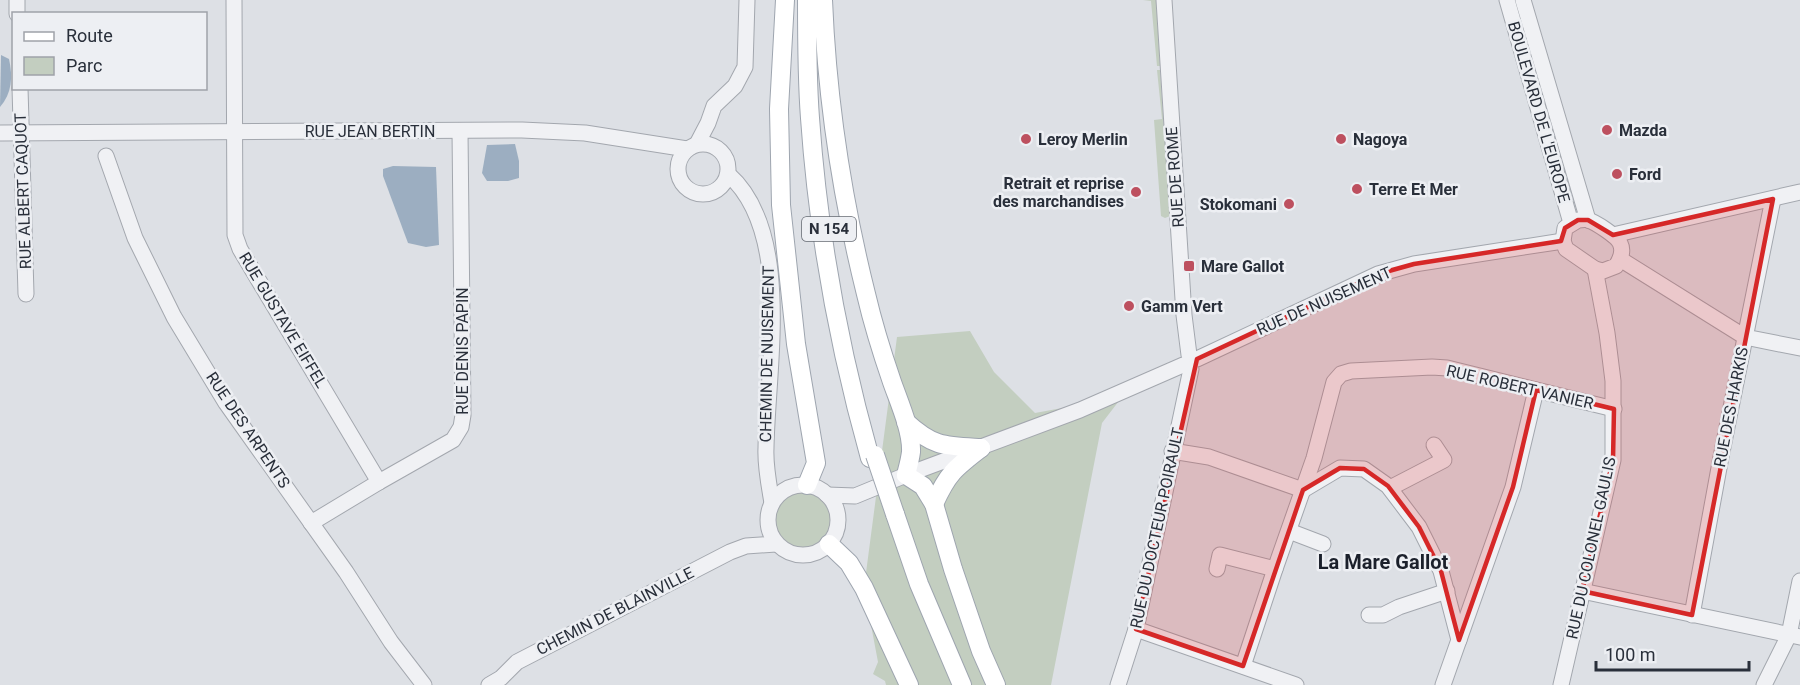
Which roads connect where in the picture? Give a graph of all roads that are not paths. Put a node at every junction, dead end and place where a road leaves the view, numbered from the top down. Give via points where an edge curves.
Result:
1 (234, 0) edge
2 (747, 0) edge
3 (785, 0) edge
4 (802, 0) edge
5 (807, 0) edge
6 (815, 0) edge
7 (823, 0) edge
8 (1164, 0) edge
9 (1507, 0) edge
10 (1523, 0) edge
11 (20, 90) edge
12 (460, 131) junction
13 (21, 132) junction
14 (233, 132) junction
15 (0, 133) edge
16 (639, 141) junction
17 (699, 146) junction
18 (106, 156) dead end
19 (678, 168) junction
20 (728, 174) junction
21 (717, 190) junction
22 (1800, 192) edge
23 (1773, 199) junction
24 (750, 204) junction
25 (1588, 220) junction
26 (1571, 223) junction
27 (1613, 235) junction
28 (1563, 241) junction
29 (1620, 259) junction
30 (1595, 268) junction
31 (829, 277) junction
32 (26, 294) dead end
33 (1745, 336) junction
34 (1800, 348) edge
35 (1190, 362) junction
36 (1536, 390) junction
37 (1614, 409) junction
38 (906, 422) junction
39 (1434, 445) dead end
40 (981, 448) junction
41 (1173, 451) junction
42 (873, 456) junction
43 (768, 471) junction
44 (906, 475) junction
45 (379, 482) junction
46 (798, 486) junction
47 (1390, 488) junction
48 (1303, 490) junction
49 (827, 495) junction
50 (855, 496) junction
51 (772, 503) junction
52 (934, 504) junction
53 (892, 515) junction
54 (838, 520) junction
55 (767, 521) junction
56 (311, 524) junction
57 (1289, 531) junction
58 (829, 543) junction
59 (776, 544) junction
60 (1323, 544) dead end
61 (746, 546) junction
62 (1217, 569) dead end
63 (1275, 569) junction
64 (1800, 581) edge
65 (1447, 591) junction
66 (1582, 591) junction
67 (1369, 615) dead end
68 (1692, 615) junction
69 (1136, 629) junction
70 (1795, 636) edge
71 (1459, 640) junction
72 (1243, 666) junction
73 (497, 683) edge
74 (1291, 684) edge
75 (423, 685) edge
76 (909, 685) edge
77 (957, 685) edge
78 (963, 685) edge
79 (996, 685) edge
80 (1118, 685) edge
81 (1443, 685) edge
82 (1561, 685) edge
83 (1764, 685) edge

1 - 14 street, RUE GUSTAVE EIFFEL
2 - 17 street via 745,67 735,86 714,106
3 - 46 main road via 779,109 781,205 796,344 816,463
4 - 31 main road via 804,122 819,242
5 - 31 main road, N 154 via 810,118
6 - 42 main road, N 154 via 820,154 828,227 849,351
7 - 38 main road via 837,149 851,227 882,352
8 - 35 street, RUE DE ROME
9 - 26 street, BOULEVARD DE L'EUROPE
10 - 25 street, BOULEVARD DE L'EUROPE
11 - 13 street, RUE ALBERT CAQUOT
12 - 14 street, RUE JEAN BERTIN
12 - 16 street, RUE JEAN BERTIN via 585,133
12 - 45 street, RUE DENIS PAPIN via 461,428 453,440
13 - 14 street, RUE JEAN BERTIN
13 - 15 street, RUE JEAN BERTIN
13 - 32 street, RUE ALBERT CAQUOT
14 - 45 street, RUE GUSTAVE EIFFEL via 234,235
16 - 17 street, RUE JEAN BERTIN
16 - 19 street, RUE JEAN BERTIN
17 - 19 street via 682,154
17 - 20 street via 723,154
18 - 56 street, RUE DES ARPENTS via 135,238 174,317 226,403
19 - 21 street via 681,181 691,191 704,194
20 - 21 street
20 - 24 street, CHEMIN DE NUISEMENT
21 - 24 street
22 - 23 street
23 - 27 street
23 - 33 street, RUE DES HARKIS
24 - 43 street, CHEMIN DE NUISEMENT via 768,249 771,291
25 - 26 street
25 - 27 street
26 - 28 street via 1565,228
27 - 29 street via 1620,243
28 - 30 street via 1566,249
28 - 35 street, RUE DE NUISEMENT via 1414,264 1378,274
29 - 30 street via 1610,270
29 - 33 street
30 - 37 street, RUE DU COLONEL GAULIS via 1607,333
31 - 42 main road, N 154 via 852,394
33 - 34 street
33 - 68 street, RUE DES HARKIS
35 - 40 street, RUE DE NUISEMENT
35 - 41 street, RUE DU DOCTEUR POIRAULT
36 - 37 street, RUE ROBERT VANIER
36 - 48 street, RUE ROBERT VANIER via 1447,368 1341,374 1334,382
36 - 71 street via 1513,487
37 - 66 street, RUE DU COLONEL GAULIS via 1613,460
38 - 40 main road via 926,439 941,445
38 - 44 main road via 911,451
39 - 47 street via 1444,460
40 - 44 street, RUE DE NUISEMENT
40 - 52 main road via 944,481
41 - 48 street via 1209,457
41 - 69 street, RUE DU DOCTEUR POIRAULT
42 - 53 main road, N 154, bridge
43 - 46 street
43 - 51 street, CHEMIN DE NUISEMENT
44 - 50 street, RUE DE NUISEMENT
44 - 52 main road via 923,486
45 - 56 street, RUE DENIS PAPIN
46 - 49 street via 818,488
46 - 51 street via 778,494
47 - 48 street via 1364,469 1340,468
47 - 65 street via 1419,527 1442,571
48 - 57 street, RUE ROBERT VANIER
49 - 50 street, RUE DE NUISEMENT
49 - 54 street
50 - 54 street
51 - 55 street
52 - 79 main road via 981,651
53 - 77 main road, N 154 via 917,591
53 - 78 main road, N 154
54 - 58 street
55 - 59 street
55 - 61 street, CHEMIN DE BLAINVILLE
56 - 75 street, RUE DES ARPENTS
57 - 60 street
57 - 63 street, RUE ROBERT VANIER
58 - 59 street via 809,555 797,555
58 - 76 main road via 846,559 864,588
59 - 61 street, CHEMIN DE BLAINVILLE
61 - 73 street, CHEMIN DE BLAINVILLE via 517,662
62 - 63 street via 1220,555
63 - 72 street, RUE ROBERT VANIER
64 - 70 street
65 - 67 street via 1383,615
65 - 71 street
66 - 68 street
66 - 82 street, RUE DU COLONEL GAULIS
68 - 70 street
69 - 72 street
69 - 80 street, RUE DU DOCTEUR POIRAULT
70 - 83 street
71 - 81 street
72 - 74 street

